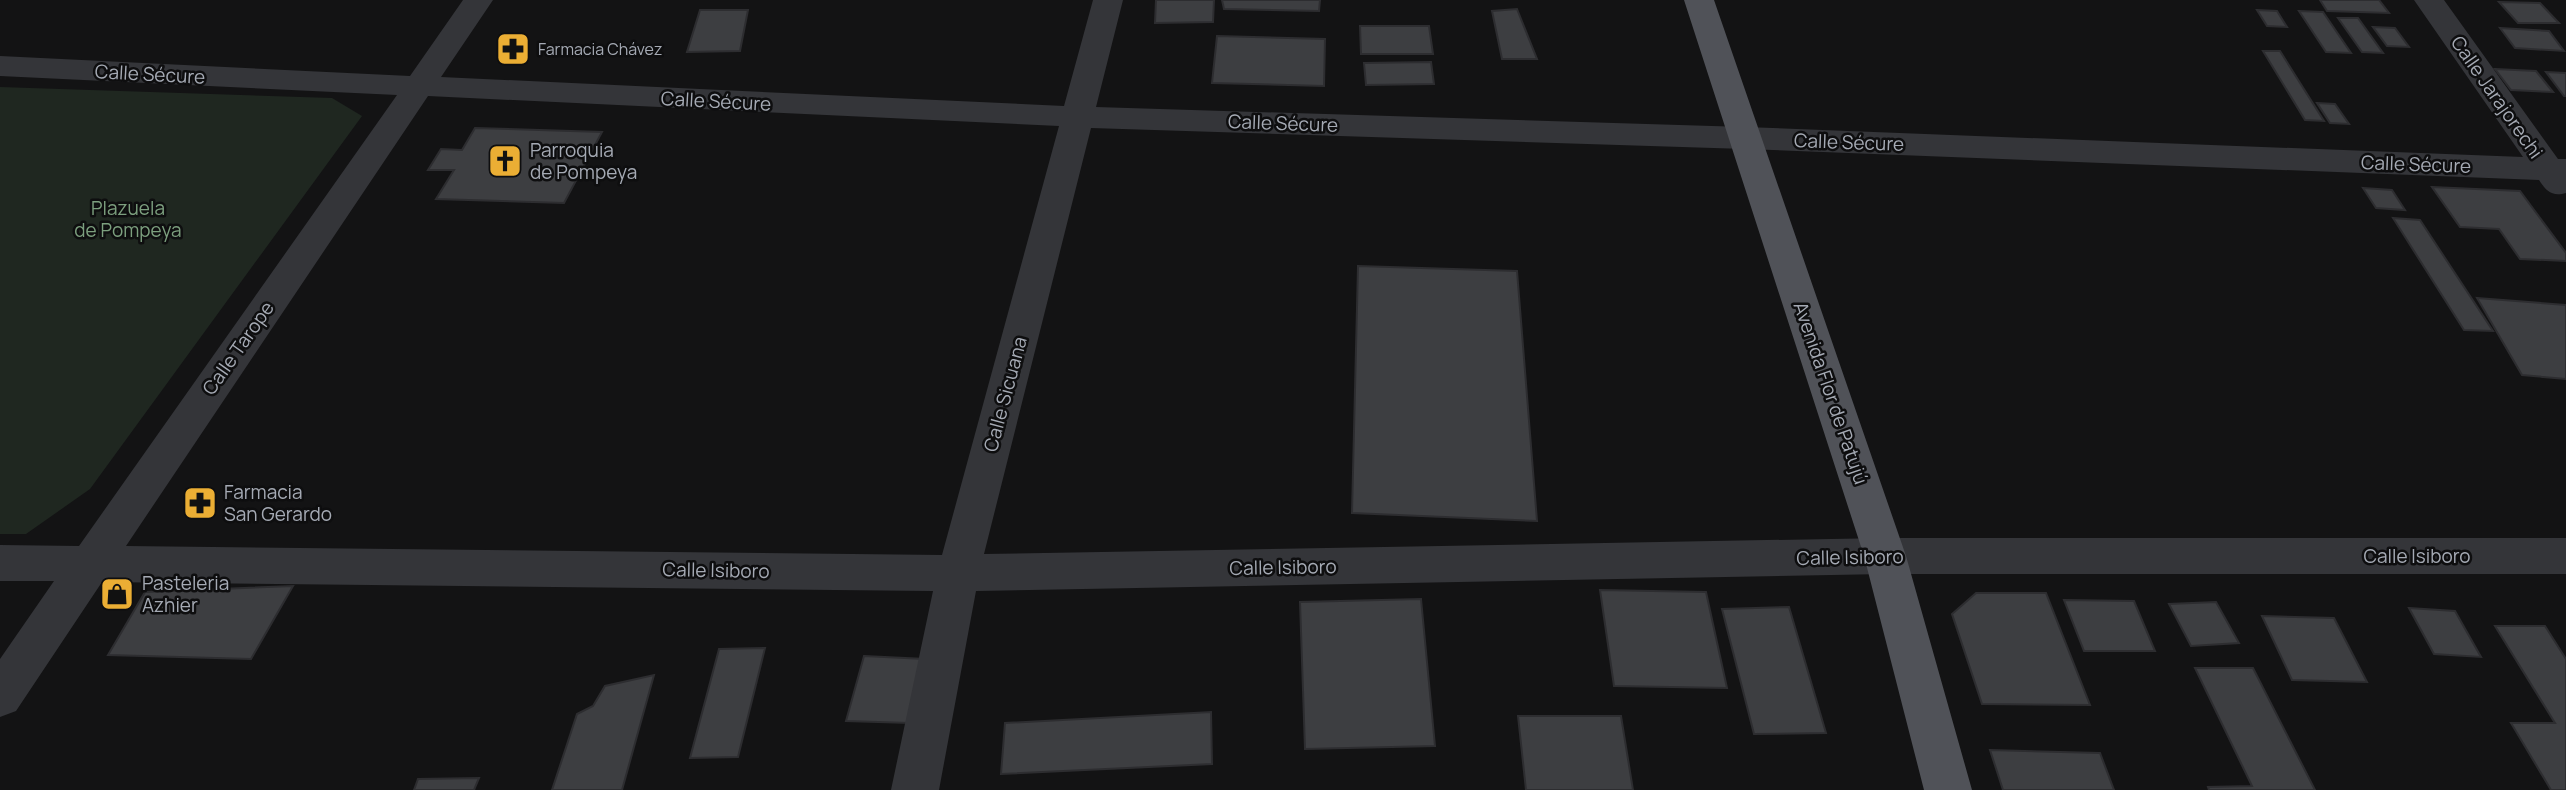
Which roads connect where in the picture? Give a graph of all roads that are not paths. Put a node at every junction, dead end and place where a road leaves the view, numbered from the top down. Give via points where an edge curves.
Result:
1 (478, 0) edge
2 (1108, 0) edge
3 (1699, 0) edge
4 (2429, 0) edge
5 (0, 66) edge
6 (418, 88) junction
7 (1078, 117) junction
8 (1745, 138) junction
9 (2560, 178) edge
10 (1885, 556) junction
11 (2566, 556) edge
12 (90, 562) junction
13 (0, 563) edge
14 (958, 573) junction
15 (0, 696) edge
16 (915, 790) edge
17 (1948, 790) edge

1 - 6 street, Calle Tarope
2 - 7 street, Calle Sicuana
3 - 8 main road, Avenida Flor de Patujú
4 - 9 street, Calle Jarajorechi
5 - 6 street, Calle Sécure
6 - 7 street, Calle Sécure
6 - 12 street, Calle Tarope
7 - 8 street, Calle Sécure
7 - 14 street, Calle Sicuana
8 - 9 street, Calle Sécure
8 - 10 main road, Avenida Flor de Patujú
10 - 11 street, Calle Isiboro
10 - 14 street, Calle Isiboro
10 - 17 main road, Avenida Flor de Patujú
12 - 13 street, Calle Isiboro
12 - 14 street, Calle Isiboro
12 - 15 street, Calle Tarope
14 - 16 street, Calle Sicuana

